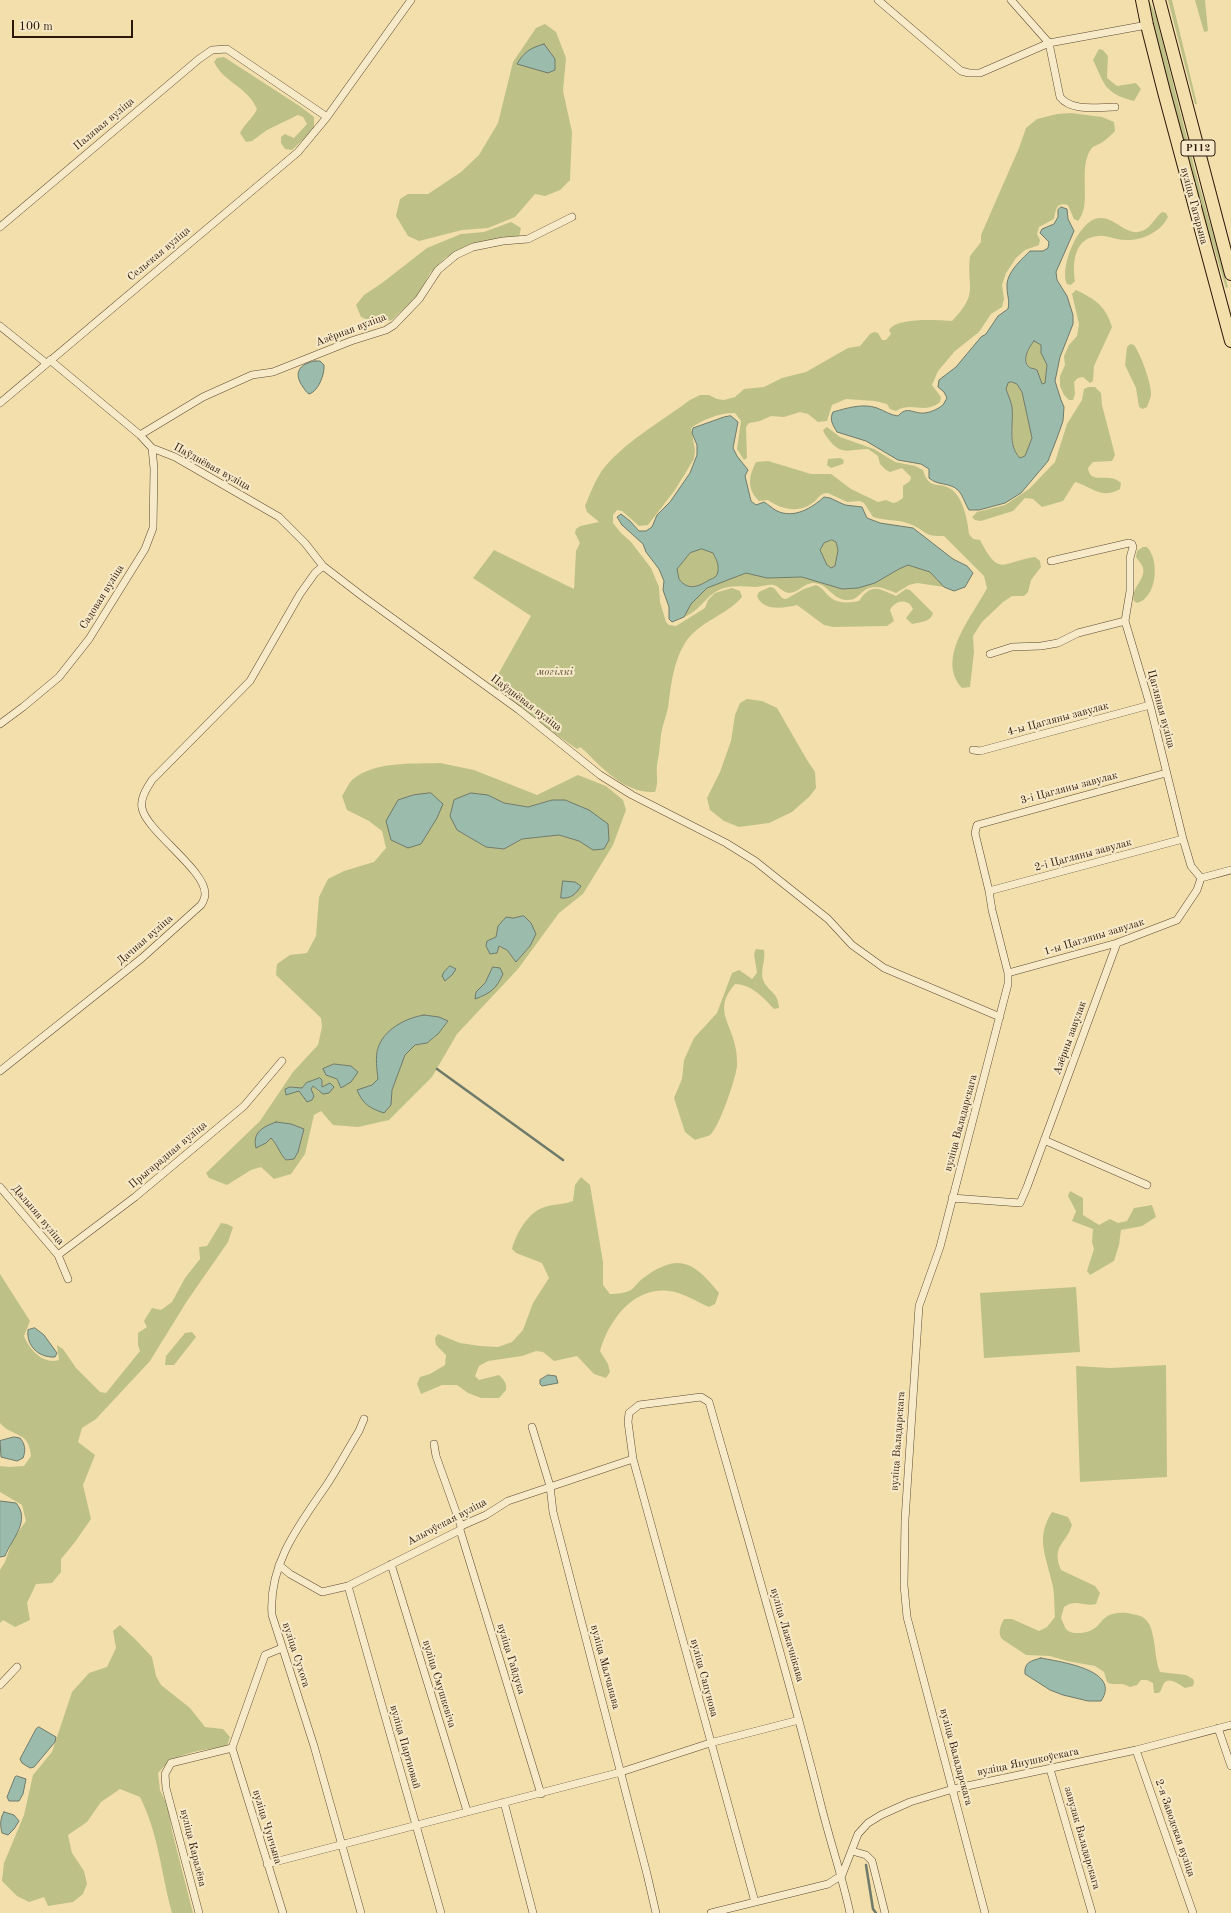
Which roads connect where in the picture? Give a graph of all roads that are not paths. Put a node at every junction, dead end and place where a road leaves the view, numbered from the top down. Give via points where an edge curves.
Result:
1 (411, 0) edge
2 (878, 0) edge
3 (1011, 0) edge
4 (1142, 0) edge
5 (1159, 0) edge
6 (1147, 25) junction
7 (1049, 43) junction
8 (1115, 107) dead end
9 (327, 117) junction
10 (572, 217) dead end
11 (0, 227) edge
12 (1231, 274) edge
13 (1226, 300) edge
14 (0, 326) edge
15 (1231, 341) edge
16 (48, 362) junction
17 (0, 403) edge
18 (140, 435) junction
19 (152, 448) junction
20 (1051, 561) dead end
21 (323, 566) junction
22 (1125, 622) junction
23 (990, 654) dead end
24 (1150, 705) junction
25 (0, 724) edge
26 (973, 750) dead end
27 (1166, 773) junction
28 (1183, 839) junction
29 (1231, 870) edge
30 (1201, 878) junction
31 (989, 892) junction
32 (1117, 944) junction
33 (1008, 973) junction
34 (1000, 1017) junction
35 (282, 1060) dead end
36 (0, 1071) edge
37 (1044, 1140) junction
38 (1147, 1185) dead end
39 (0, 1187) edge
40 (952, 1198) junction
41 (58, 1255) junction
42 (68, 1279) dead end
43 (708, 1402) joint
44 (364, 1419) dead end
45 (532, 1428) dead end
46 (434, 1444) dead end
47 (633, 1459) junction
48 (550, 1486) junction
49 (460, 1528) junction
50 (391, 1564) junction
51 (279, 1565) junction
52 (348, 1586) junction
53 (282, 1648) junction
54 (17, 1667) dead end
55 (0, 1686) edge
56 (799, 1720) junction
57 (1231, 1725) edge
58 (1218, 1728) junction
59 (710, 1743) junction
60 (232, 1748) junction
61 (1136, 1750) junction
62 (1231, 1766) edge
63 (1050, 1769) junction
64 (621, 1772) junction
65 (953, 1789) junction
66 (541, 1794) junction
67 (504, 1802) junction
68 (467, 1811) junction
69 (416, 1826) junction
70 (342, 1846) junction
71 (852, 1851) junction
72 (267, 1864) junction
73 (842, 1875) junction
74 (755, 1902) junction
75 (199, 1913) edge
76 (283, 1913) edge
77 (361, 1913) edge
78 (441, 1913) edge
79 (533, 1913) edge
80 (656, 1913) edge
81 (711, 1913) edge
82 (850, 1913) edge
83 (885, 1913) edge
84 (985, 1913) edge
85 (1092, 1913) edge
86 (1193, 1913) edge

1 - 9 street, Сельская вуліца
2 - 7 street via 961,71 980,73
3 - 7 street
4 - 6 main road, вуліца Гагарына / Р112
5 - 12 main road, вуліца Гагарына / Р112
6 - 7 street
6 - 13 main road, вуліца Гагарына / Р112 via 1197,220
7 - 8 street via 1060,96 1065,103 1073,107
9 - 11 street, Палявая вуліца via 227,49 212,50
9 - 16 street, Сельская вуліца via 298,152
10 - 18 street, Азёрная вуліца via 528,239 473,246 438,270 419,299 386,330 273,372 252,376 203,396
13 - 15 main road, вуліца Гагарына / Р112
14 - 16 street, Паўднёвая вуліца
16 - 17 street, Сельская вуліца
16 - 18 street, Паўднёвая вуліца
18 - 19 street, Паўднёвая вуліца
19 - 21 street, Паўднёвая вуліца via 175,457 279,517
19 - 25 street, Садовая вуліца via 153,528 145,549 89,639 59,678
20 - 22 street, Цагляная вуліца via 1129,543 1133,547
21 - 34 street, Паўднёвая вуліца via 519,710 600,775 755,861 828,919 852,945 884,968
21 - 36 street, Дачная вуліца via 300,594 250,681 152,780 142,799 141,807 145,817 193,872 206,892 201,905 142,958
22 - 23 street via 1078,633 1058,643 1012,647
22 - 24 street, Цагляная вуліца
24 - 26 street, 4-ы Цагляны завулак via 980,751
24 - 27 street, Цагляная вуліца
27 - 28 street, Цагляная вуліца
27 - 31 street, 3-і Цагляны завулак via 977,825 975,833
28 - 30 street, Цагляная вуліца via 1192,866
28 - 31 street, 2-і Цагляны завулак
29 - 30 street
30 - 32 street, 1-ы Цагляны завулак via 1197,890 1177,920
31 - 33 street
32 - 33 street, 1-ы Цагляны завулак
32 - 37 street, Азёрны завулак
33 - 34 street, вуліца Валадарскага
34 - 40 street, вуліца Валадарскага
35 - 41 street, Прыгарадная вуліца via 244,1106 135,1197
37 - 38 street
37 - 40 street, Азёрны завулак via 1020,1202
39 - 41 street, Дальняя вуліца
40 - 65 street, вуліца Валадарскага via 940,1247 919,1306 909,1443 904,1578 907,1617
41 - 42 street, Дальняя вуліца
43 - 47 street, вуліца Сапунова via 701,1397 639,1405 634,1408 629,1413 628,1422
43 - 56 street, вуліца Лажачнікава
44 - 51 street, вуліца Сухога via 285,1550
45 - 48 street, вуліца Малчанава
46 - 49 street, вуліца Гайдука
47 - 48 street, Альгоўская вуліца
47 - 59 street, вуліца Сапунова
48 - 49 street, Альгоўская вуліца via 508,1501
48 - 64 street, вуліца Малчанава via 553,1512
49 - 50 street, Альгоўская вуліца
49 - 66 street, вуліца Гайдука
50 - 52 street, Альгоўская вуліца
50 - 68 street, вуліца Смушкевіча
51 - 52 street, Альгоўская вуліца via 322,1592
51 - 53 street, вуліца Сухога via 271,1601 272,1615
52 - 69 street, вуліца Партновай
53 - 60 street via 265,1655
53 - 70 street, вуліца Сухога via 314,1746
54 - 55 street
56 - 59 street
56 - 73 street, вуліца Лажачнікава
57 - 58 street, вуліца Янушкоўскага
58 - 61 street, вуліца Янушкоўскага
58 - 62 street
59 - 64 street
59 - 74 street, вуліца Сапунова
60 - 72 street, вуліца Чунчына
60 - 75 street, вуліца Каралёва via 171,1763 165,1774 166,1788
61 - 63 street, вуліца Янушкоўскага
61 - 86 street, 2-я Заводская вуліца
63 - 65 street, вуліца Янушкоўскага
63 - 85 street, завулак Валадарскага
64 - 66 street
64 - 80 street, вуліца Малчанава
65 - 71 street, вуліца Янушкоўскага via 910,1802 881,1815 868,1823 858,1834
65 - 84 street, вуліца Валадарскага
66 - 67 street
67 - 68 street
67 - 79 street
68 - 69 street
69 - 70 street
69 - 78 street, вуліца Партновай
70 - 72 street
70 - 77 street, вуліца Сухога
71 - 73 street, вуліца Янушкоўскага
71 - 83 street via 866,1855 872,1861
72 - 76 street, вуліца Чунчына
73 - 74 street via 828,1884
73 - 82 street, вуліца Лажачнікава
74 - 81 street

